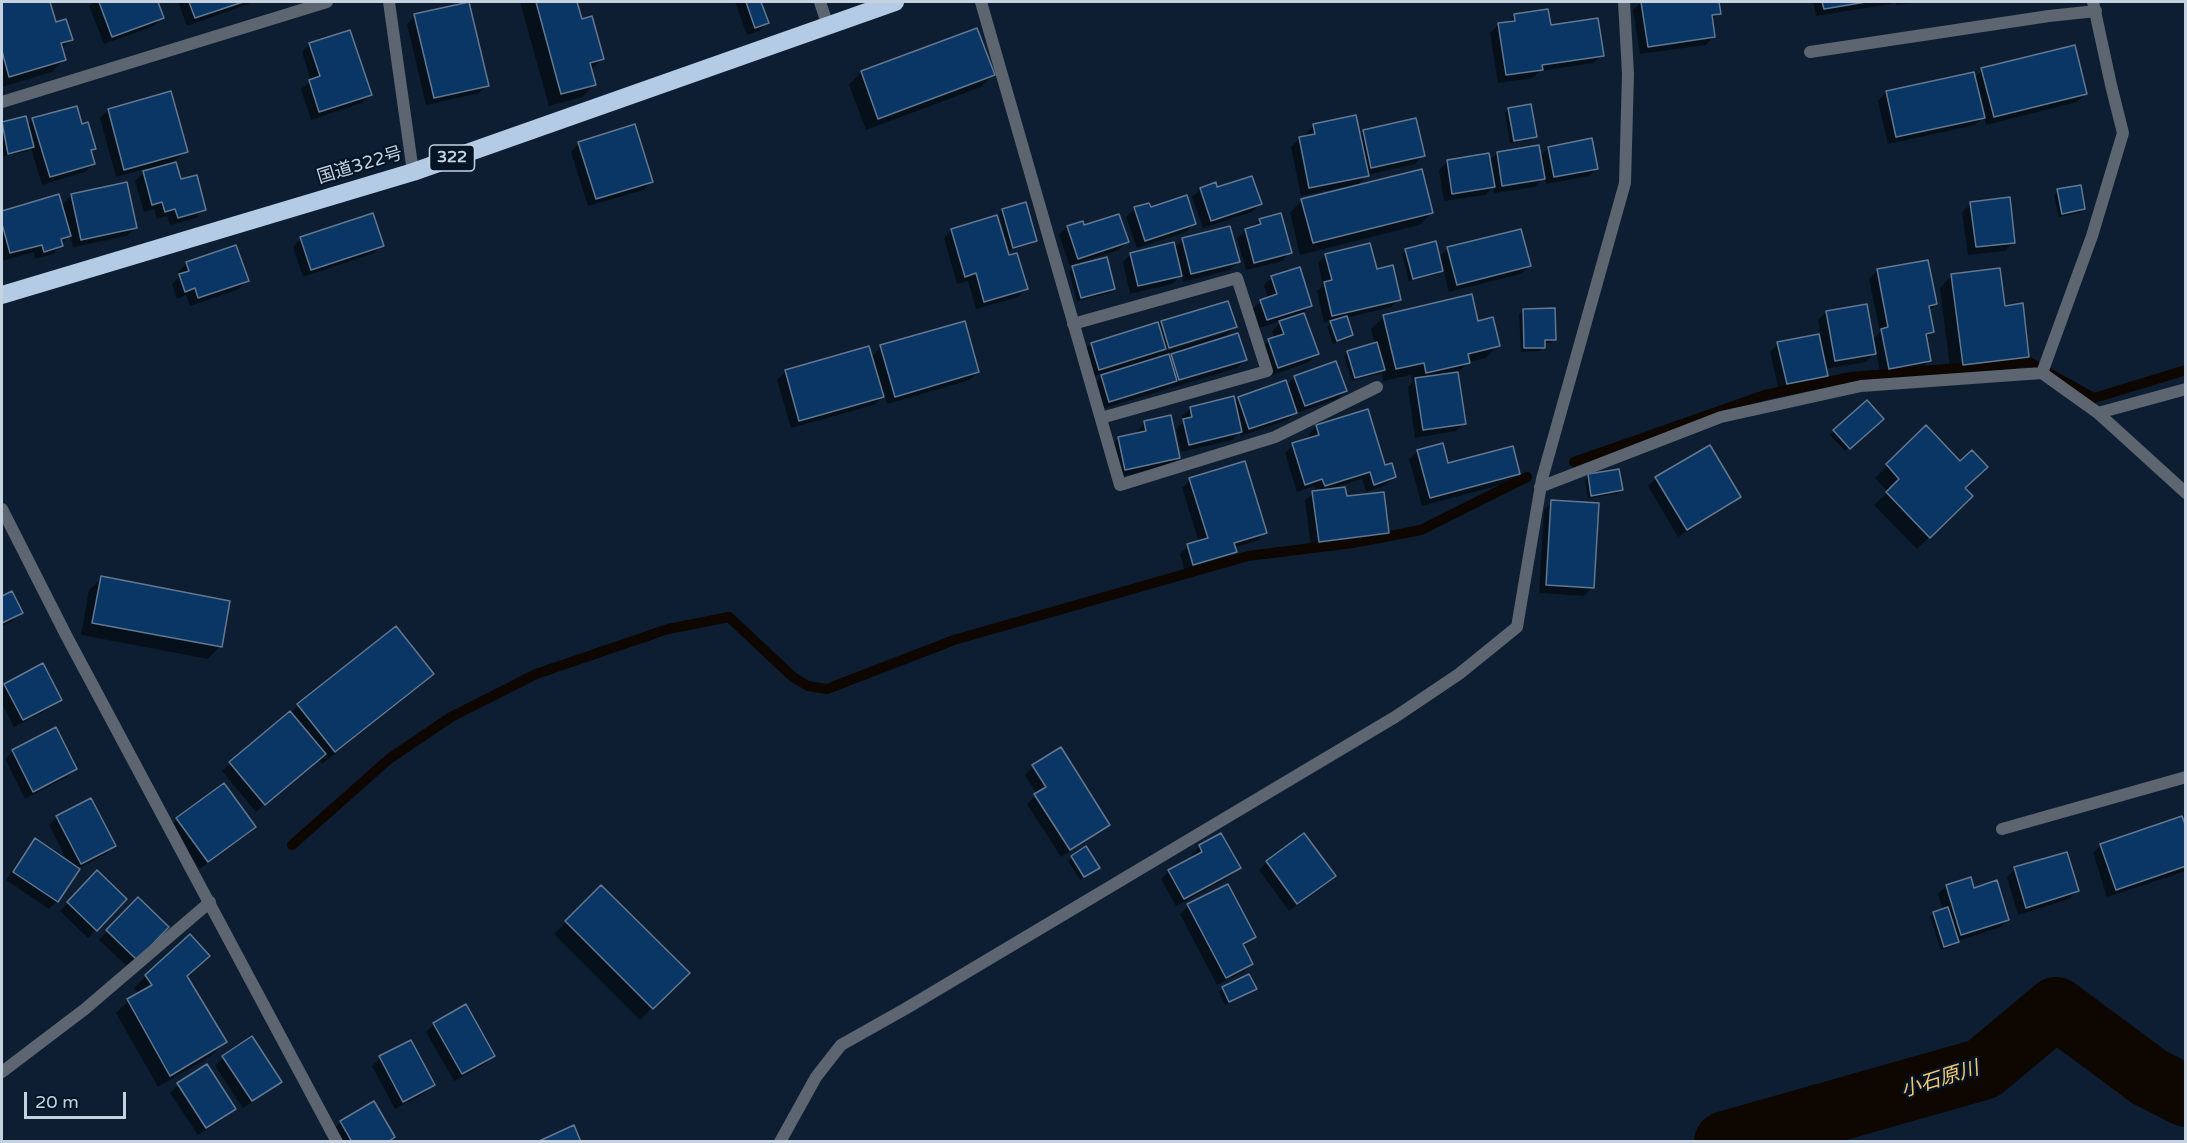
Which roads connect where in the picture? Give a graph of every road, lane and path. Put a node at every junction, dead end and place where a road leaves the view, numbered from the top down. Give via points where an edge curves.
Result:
1 (327, 2) edge
2 (390, 2) edge
3 (820, 2) edge
4 (895, 2) edge
5 (981, 2) edge
6 (1624, 2) edge
7 (2094, 6) edge
8 (828, 26) junction
9 (1810, 52) dead end
10 (2, 102) edge
11 (413, 172) junction
12 (2, 295) edge
13 (1073, 324) junction
14 (2042, 373) junction
15 (1377, 387) dead end
16 (2186, 389) edge
17 (2098, 414) junction
18 (1101, 418) junction
19 (1540, 486) junction
20 (2186, 493) edge
21 (2, 509) edge
22 (2186, 777) edge
23 (2002, 829) dead end
24 (210, 902) junction
25 (2, 1072) edge
26 (338, 1142) edge
27 (780, 1142) edge

1 - 10 street
2 - 11 street
3 - 8 street
4 - 8 highway, 国道322号 / 322
5 - 13 street
6 - 19 street via 1628,74 1625,183
7 - 9 street
7 - 14 street via 2123,133 2092,236
8 - 11 highway, 国道322号 / 322
11 - 12 highway, 国道322号 / 322
13 - 18 street
13 - 18 street via 1237,278 1267,371
14 - 17 street
14 - 19 street via 1861,386 1732,414
15 - 18 street via 1275,437 1120,485
16 - 17 street
17 - 20 street
19 - 27 street via 1517,627 1459,674 1395,717 841,1045 816,1077
21 - 24 street
22 - 23 street
24 - 25 street via 85,1009
24 - 26 street

